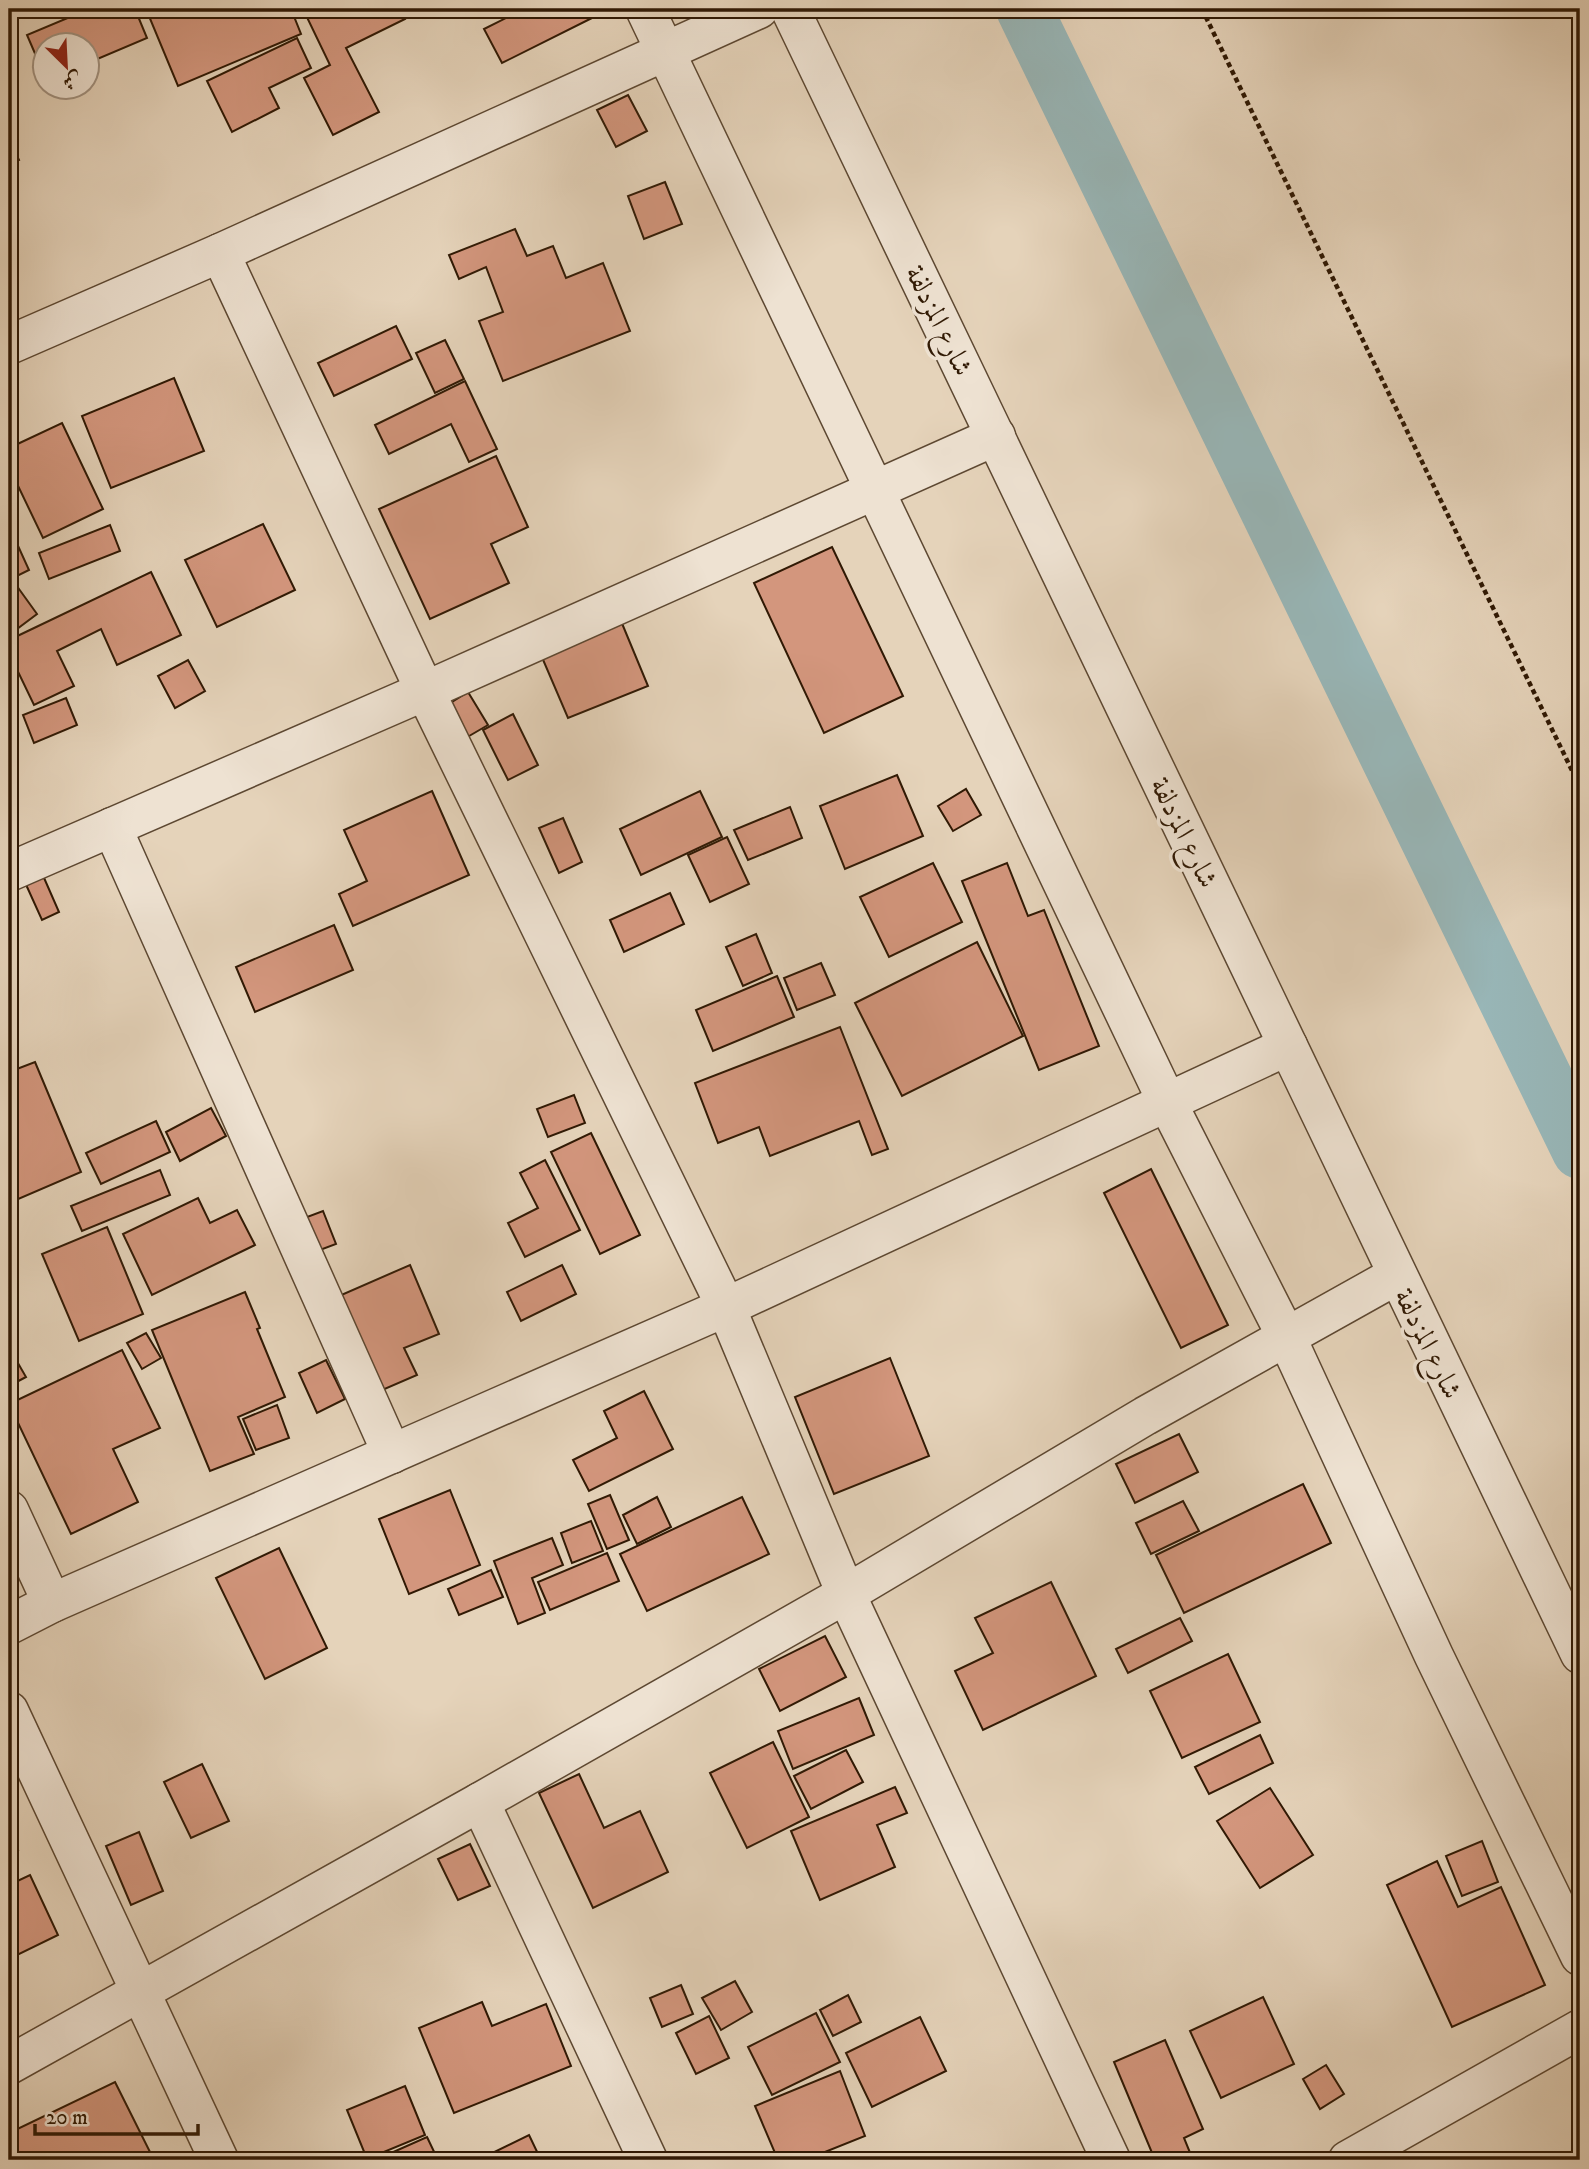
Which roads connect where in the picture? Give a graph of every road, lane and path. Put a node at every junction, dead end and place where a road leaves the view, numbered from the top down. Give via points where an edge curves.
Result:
1 (645, 9) edge
2 (759, 9) edge
3 (790, 9) edge
4 (1202, 9) edge
5 (664, 52) junction
6 (220, 253) junction
7 (9, 345) edge
8 (996, 436) junction
9 (877, 490) junction
10 (425, 691) junction
11 (1580, 787) edge
12 (112, 827) junction
13 (9, 872) edge
14 (1288, 1046) junction
15 (1167, 1102) junction
16 (1396, 1275) junction
17 (726, 1307) junction
18 (1286, 1336) junction
19 (392, 1454) junction
20 (9, 1510) edge
21 (846, 1594) junction
22 (52, 1603) junction
23 (9, 1625) edge
24 (1580, 1654) edge
25 (9, 1711) edge
26 (480, 1802) junction
27 (1580, 1956) edge
28 (141, 1992) junction
29 (1580, 2029) edge
30 (9, 2065) edge
31 (219, 2160) edge
32 (648, 2160) edge
33 (1111, 2160) edge
34 (1348, 2160) edge

1 - 5 street
2 - 5 street
3 - 8 street, شارع المزدلفة
4 - 11 path
5 - 6 street
5 - 9 street
6 - 7 street
6 - 10 street
8 - 9 street
8 - 14 street, شارع المزدلفة
9 - 10 street
9 - 15 street
10 - 12 street
10 - 17 street
12 - 13 street
12 - 19 street
14 - 15 street
14 - 16 street, شارع المزدلفة
15 - 17 street
15 - 18 street
16 - 18 street
16 - 24 street, شارع المزدلفة
17 - 19 street
17 - 21 street
18 - 21 street
18 - 27 street
19 - 22 street
20 - 22 street
21 - 26 street
21 - 33 street
22 - 23 street
25 - 28 street
26 - 28 street
26 - 32 street
28 - 30 street
28 - 31 street
29 - 34 street

